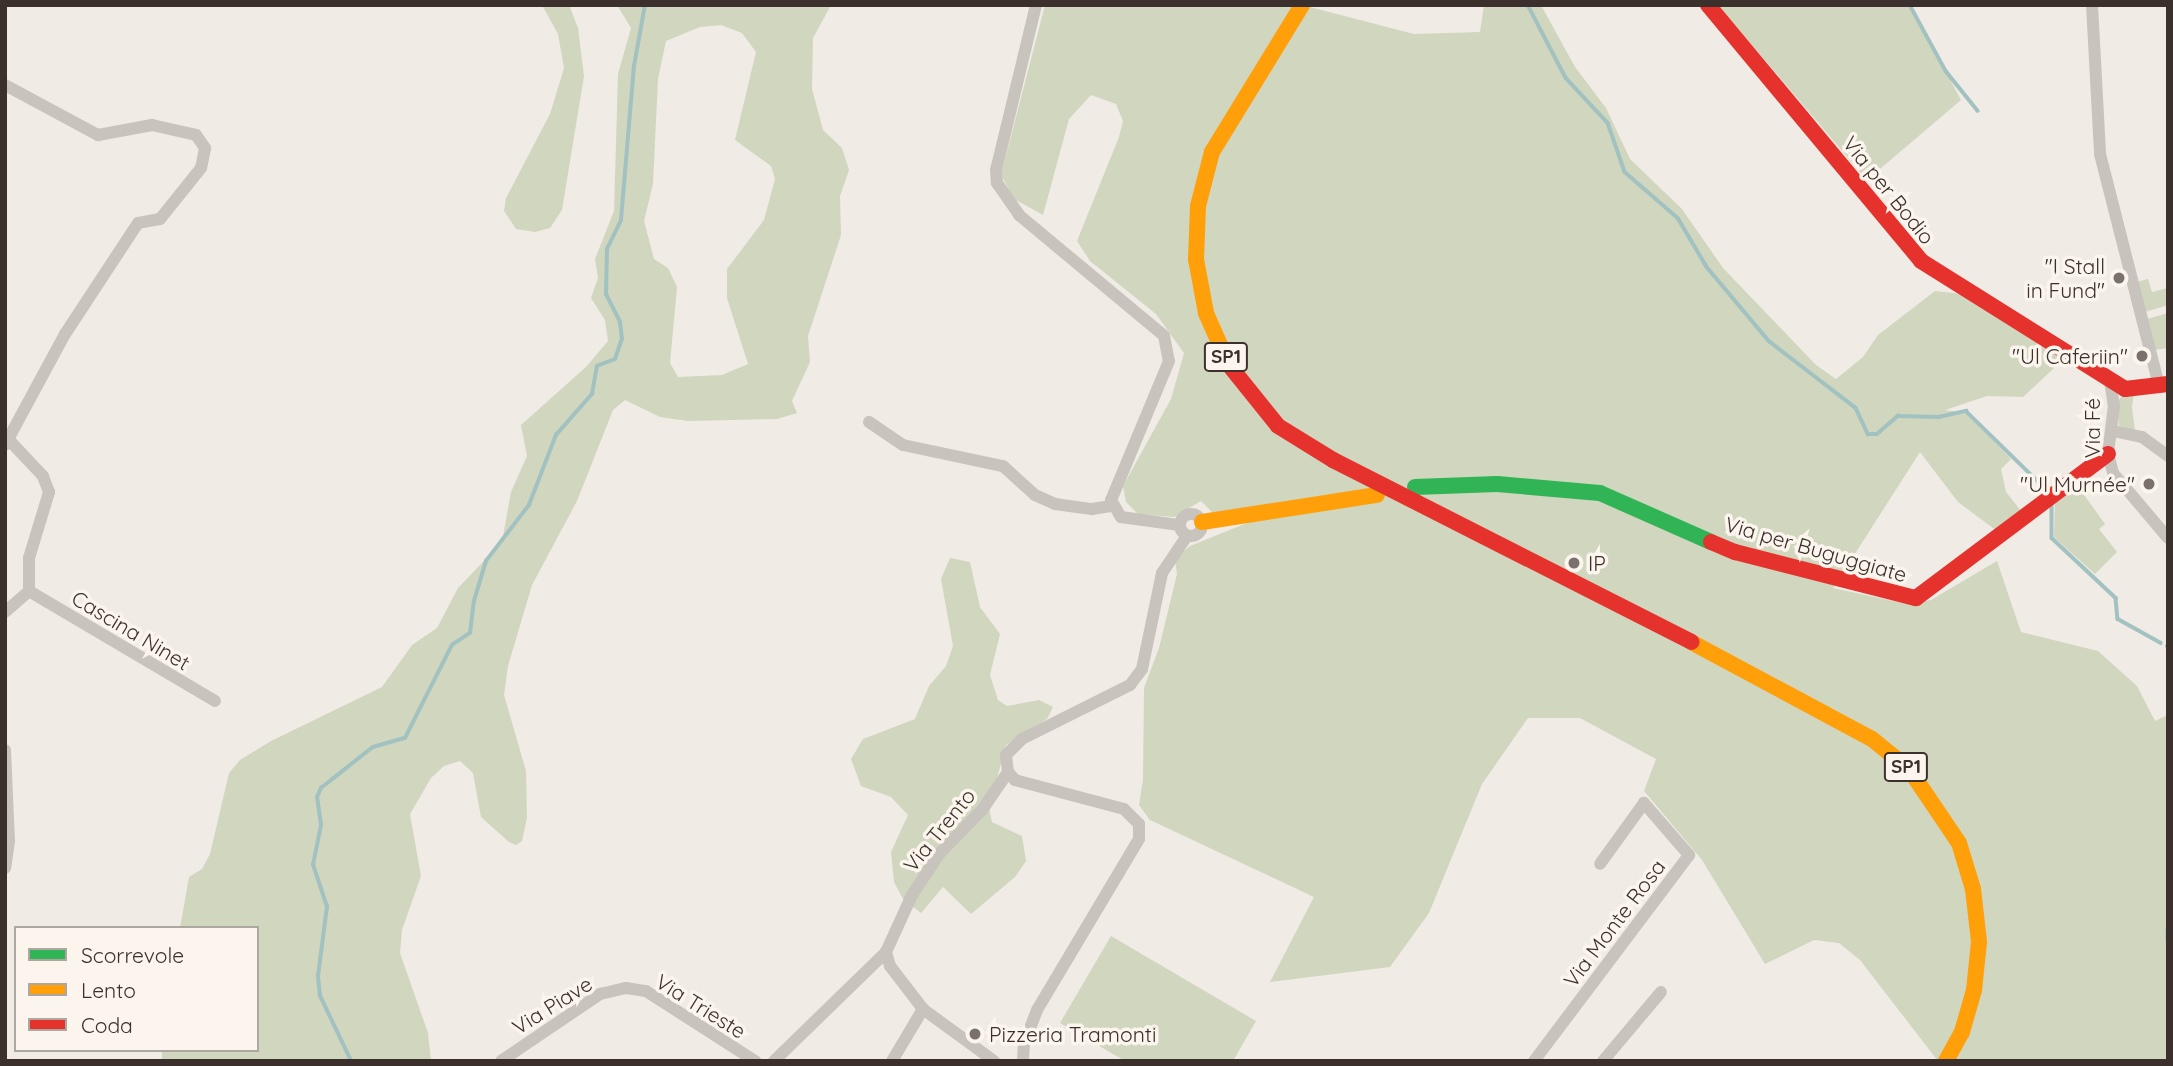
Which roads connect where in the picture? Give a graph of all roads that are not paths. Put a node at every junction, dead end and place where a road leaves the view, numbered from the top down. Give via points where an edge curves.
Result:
1 (1036, 5) edge
2 (1302, 5) edge
3 (1708, 5) edge
4 (2092, 5) edge
5 (5, 85) edge
6 (2110, 381) junction
7 (2164, 384) edge
8 (869, 422) dead end
9 (2113, 431) junction
10 (7, 442) edge
11 (2108, 454) junction
12 (2168, 456) edge
13 (1415, 487) dead end
14 (1377, 495) dead end
15 (1112, 506) junction
16 (1202, 522) junction
17 (1179, 524) junction
18 (1187, 536) junction
19 (2168, 538) edge
20 (29, 591) junction
21 (5, 612) edge
22 (215, 701) dead end
23 (5, 750) edge
24 (1008, 772) junction
25 (1600, 864) dead end
26 (5, 868) edge
27 (886, 952) junction
28 (626, 988) joint
29 (1661, 992) dead end
30 (923, 1009) junction
31 (993, 1060) edge
32 (501, 1061) edge
33 (755, 1061) edge
34 (774, 1061) edge
35 (892, 1061) edge
36 (1023, 1061) edge
37 (1534, 1061) edge
38 (1603, 1061) edge
39 (1947, 1061) edge

1 - 15 street via 996,170 997,183 1019,215 1155,326 1169,347 1166,369
2 - 39 street, SP1 via 1212,152 1198,206 1196,259 1206,313 1234,375 1278,426 1333,460 1826,711 1909,769 1959,844 1973,889 1979,942 1974,990 1962,1032
3 - 6 street, Via per Bodio via 1920,261
4 - 7 street via 2100,154
5 - 10 street via 98,135 162,126 196,135 205,148 201,168 160,219 138,223 65,334
6 - 7 street via 2125,389
6 - 9 street, Via Fé
8 - 15 street via 913,448 1003,466 1044,500 1077,508
9 - 11 street, Via Fé
9 - 12 street via 2142,437
10 - 20 street via 43,476 49,492 29,558
11 - 13 street, Via per Buguggiate via 1916,598 1735,551 1600,493 1497,484
11 - 19 street, Via Fé via 2113,473
14 - 16 street
15 - 17 street via 1121,517 1137,522
16 - 17 street via 1189,514
16 - 18 street, Via Trento via 1199,533
17 - 18 street
18 - 24 street, Via Trento via 1162,573 1142,669 1130,685 1021,739 1006,755
20 - 21 street
20 - 22 street, Cascina Ninet
23 - 26 street via 9,841
24 - 27 street, Via Trento via 982,810 939,854 912,895
24 - 36 street via 1015,780 1124,809 1139,824 1139,839 1037,1010 1024,1044
25 - 37 street, Via Monte Rosa via 1644,803 1689,855
27 - 30 street via 890,967
27 - 34 street, Via Trento
28 - 32 street, Via Piave via 600,994
28 - 33 street, Via Trieste via 646,991
29 - 38 street
30 - 31 street
30 - 35 street

